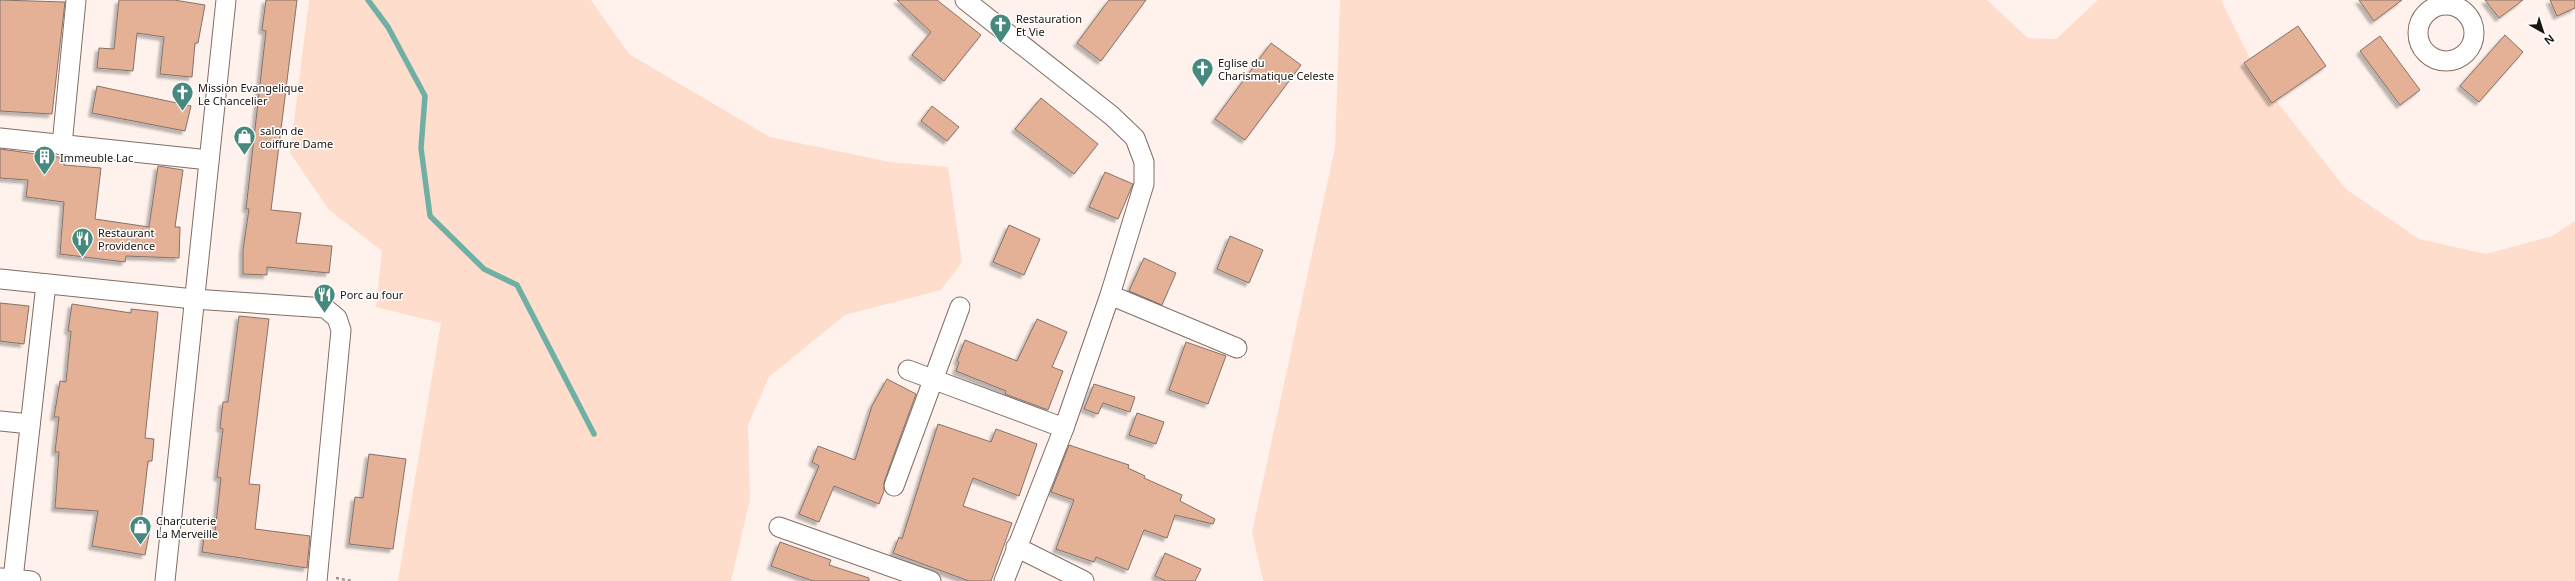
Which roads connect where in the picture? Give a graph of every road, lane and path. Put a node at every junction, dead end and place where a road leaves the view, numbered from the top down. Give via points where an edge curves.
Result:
1 (76, 0) edge
2 (226, 0) edge
3 (973, 3) edge
4 (0, 138) edge
5 (62, 145) junction
6 (209, 160) junction
7 (0, 279) edge
8 (46, 284) junction
9 (1110, 295) junction
10 (194, 299) junction
11 (960, 307) dead end
12 (1237, 348) dead end
13 (908, 370) dead end
14 (933, 380) junction
15 (0, 420) edge
16 (30, 424) junction
17 (1064, 428) junction
18 (894, 486) dead end
19 (779, 527) dead end
20 (1016, 547) junction
21 (15, 579) edge
22 (165, 581) edge
23 (317, 581) edge
24 (931, 581) edge
25 (1004, 581) edge
26 (1084, 581) edge

1 - 5 street
2 - 6 street
3 - 9 street via 1112,116 1135,138 1144,162 1144,184
4 - 5 street
5 - 6 street
6 - 10 street
7 - 8 street
8 - 10 street
8 - 16 street
9 - 12 street
9 - 17 street
10 - 22 street
10 - 23 street via 325,308 337,318 341,330
11 - 14 street
13 - 14 street
14 - 17 street
14 - 18 street
15 - 16 street
16 - 21 street
17 - 20 street
19 - 24 street
20 - 25 street
20 - 26 street

